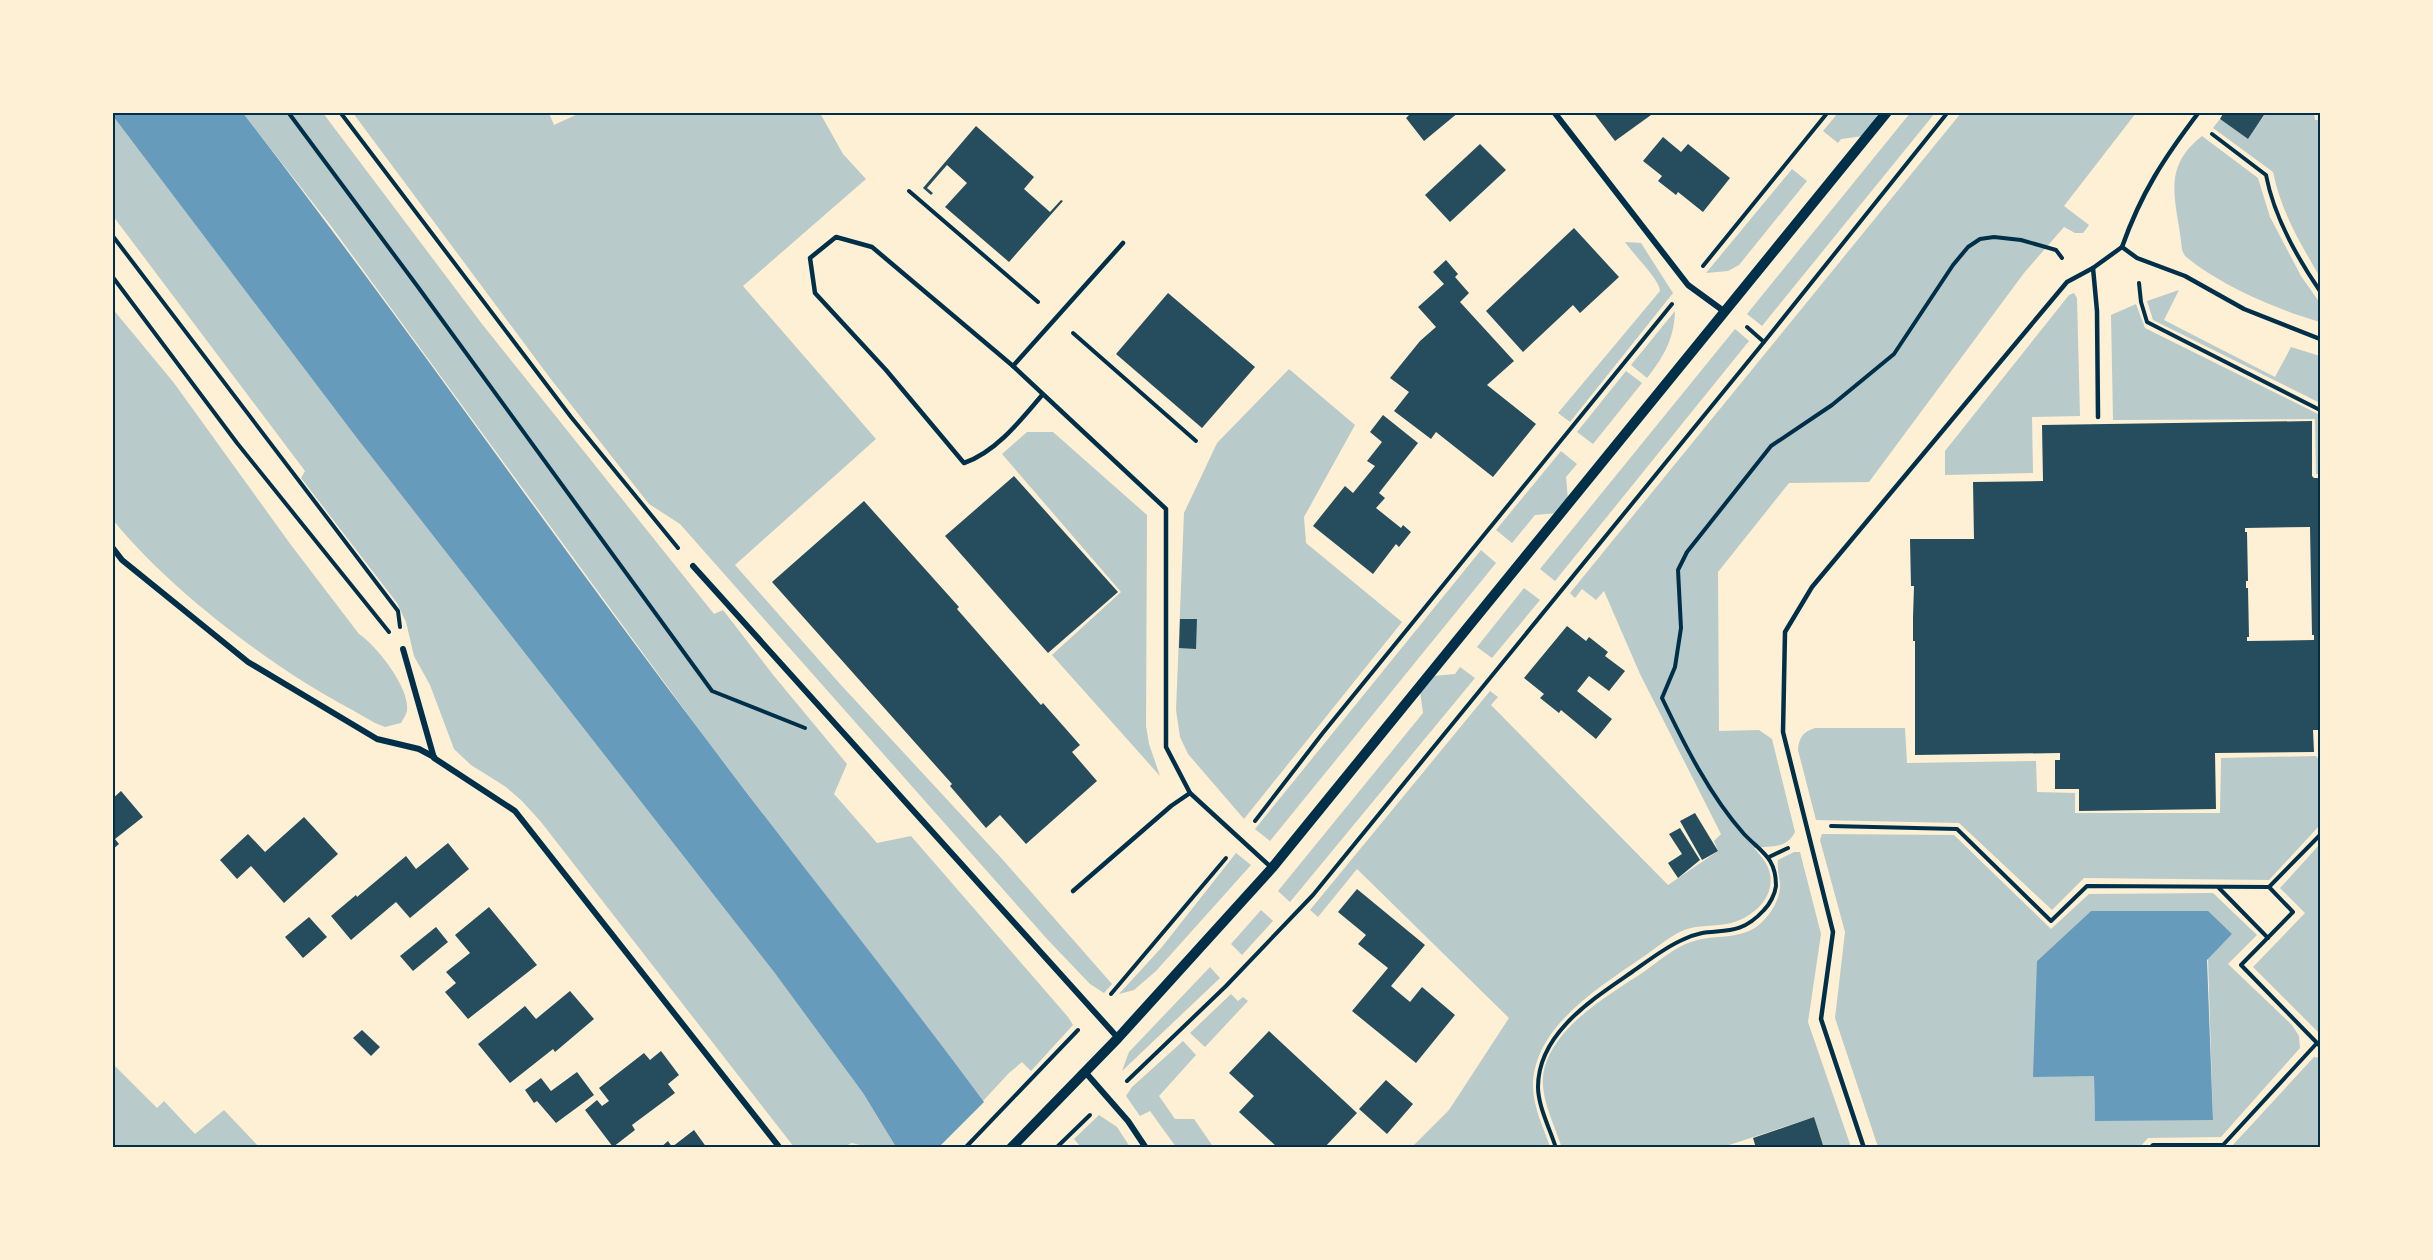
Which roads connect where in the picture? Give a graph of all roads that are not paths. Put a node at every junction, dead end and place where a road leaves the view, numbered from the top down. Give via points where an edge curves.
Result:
1 (1554, 112) edge
2 (1887, 112) edge
3 (2199, 112) edge
4 (1123, 243) dead end
5 (2122, 247) junction
6 (2093, 268) junction
7 (1726, 312) junction
8 (2320, 339) edge
9 (1013, 366) junction
10 (1043, 394) junction
11 (2098, 417) dead end
12 (112, 547) edge
13 (693, 566) road end
14 (403, 649) road end
15 (434, 758) junction
16 (1190, 793) junction
17 (1272, 868) junction
18 (1073, 891) dead end
19 (1118, 1038) junction
20 (1086, 1073) junction
21 (780, 1148) edge
22 (1011, 1148) edge
23 (1146, 1148) edge
24 (1864, 1148) edge

1 - 7 street via 1688,285
2 - 7 street
3 - 5 lane via 2162,161 2134,213
4 - 9 lane
5 - 6 lane
5 - 8 lane via 2137,258 2185,276 2244,309
6 - 11 lane
6 - 24 lane via 2067,282 1812,587 1785,632 1783,732 1833,932 1821,1019
7 - 17 street
9 - 10 lane
9 - 10 lane via 872,247 836,237 810,258 815,293 964,463 980,457
10 - 16 lane via 1166,509 1166,747
12 - 15 street via 122,560 248,662 377,739 419,749
13 - 19 street
14 - 15 street
15 - 21 street via 515,811
16 - 17 lane
16 - 18 lane
17 - 19 street
19 - 20 street
20 - 22 street
20 - 23 street

